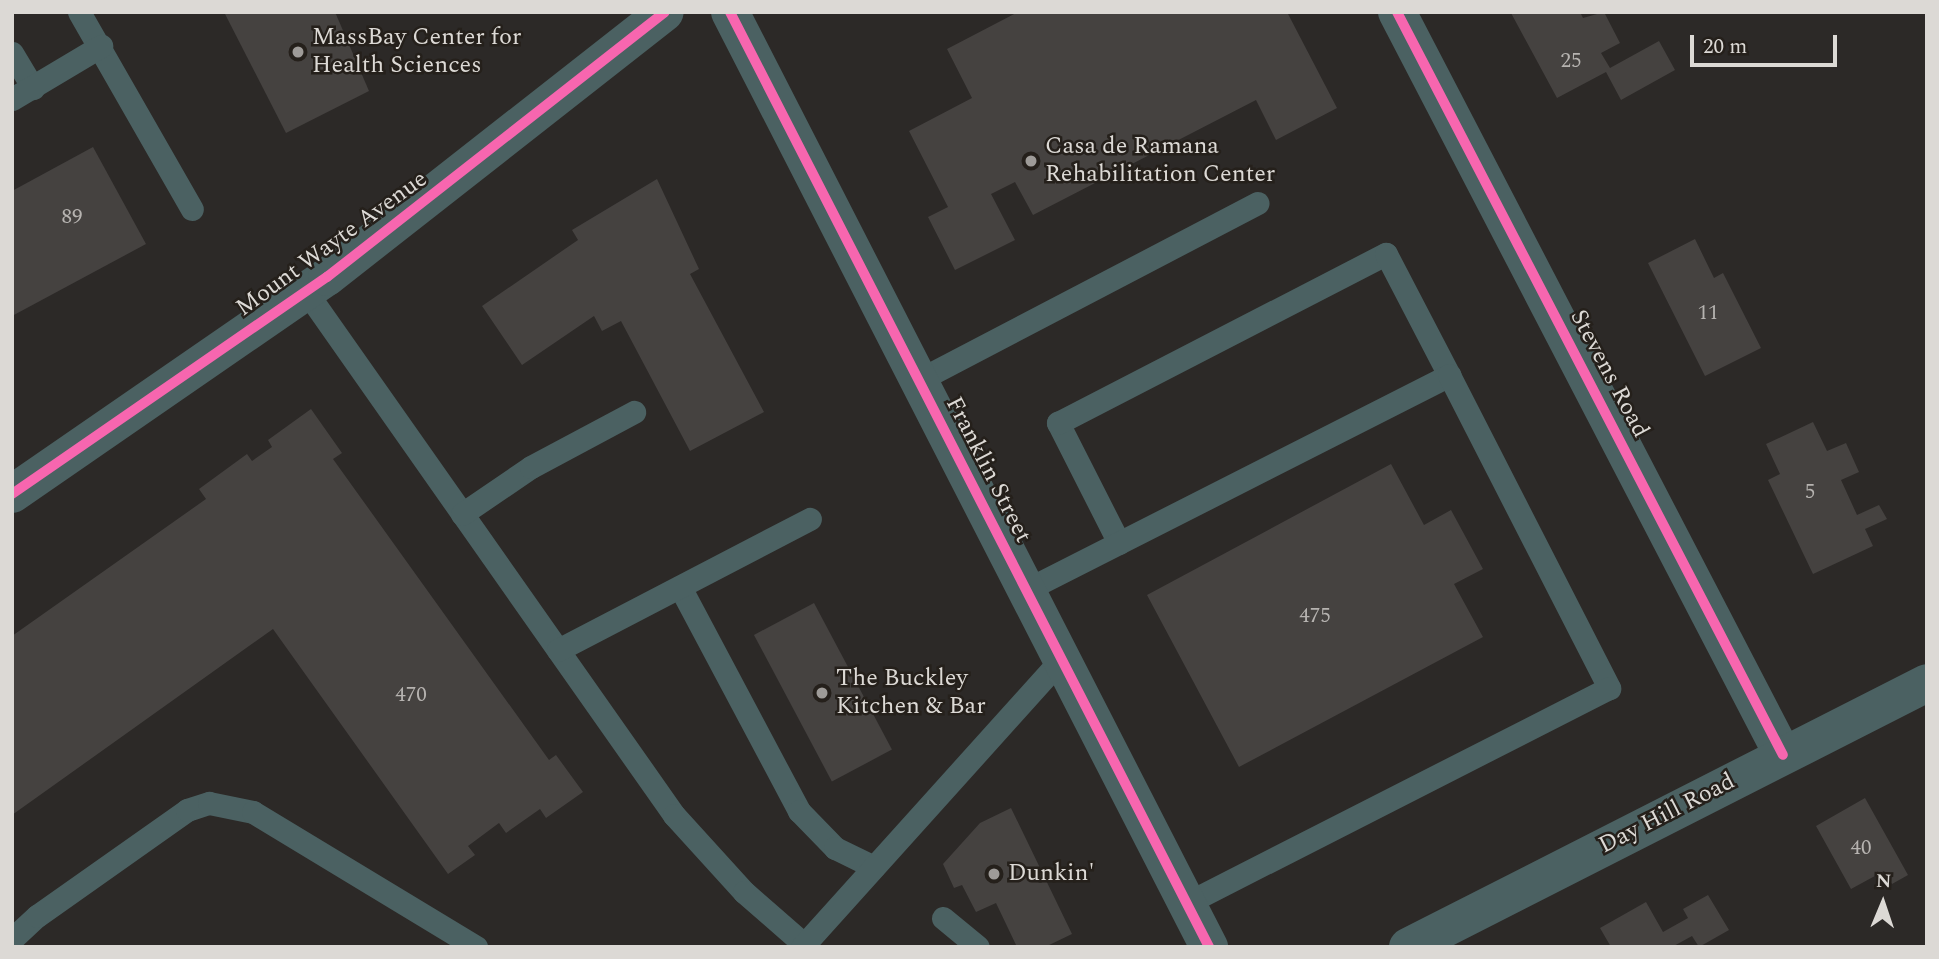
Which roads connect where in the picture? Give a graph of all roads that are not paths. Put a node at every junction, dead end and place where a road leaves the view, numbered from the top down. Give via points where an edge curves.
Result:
1 (79, 12) edge
2 (665, 12) edge
3 (730, 12) edge
4 (1397, 12) edge
5 (101, 47) junction
6 (12, 52) edge
7 (33, 88) junction
8 (12, 99) edge
9 (1258, 203) dead end
10 (192, 209) dead end
11 (305, 290) junction
12 (1449, 375) junction
13 (919, 380) junction
14 (634, 412) dead end
15 (12, 494) edge
16 (462, 514) junction
17 (810, 519) dead end
18 (1119, 543) junction
19 (680, 586) junction
20 (1026, 590) junction
21 (558, 650) junction
22 (1061, 659) junction
23 (1927, 683) edge
24 (1783, 755) junction
25 (874, 867) junction
26 (1187, 903) junction
27 (943, 918) dead end
28 (12, 939) edge
29 (1203, 944) edge
30 (804, 946) edge
31 (476, 947) edge
32 (978, 947) edge
33 (1408, 947) edge

1 - 5 lane
2 - 11 street, Mount Wayte Avenue
3 - 13 street, Franklin Street
4 - 24 street, Stevens Road
5 - 7 lane
5 - 10 lane
6 - 7 lane
7 - 8 lane
9 - 13 lane
11 - 15 street, Mount Wayte Avenue
11 - 16 lane
12 - 18 lane
12 - 18 lane via 1387,254 1058,423
12 - 26 lane via 1609,688
13 - 20 street, Franklin Street
14 - 16 lane via 523,472
16 - 21 lane
17 - 19 lane
18 - 20 lane
19 - 21 lane
19 - 25 lane via 789,794 823,839
20 - 22 street, Franklin Street
21 - 30 lane via 691,836
22 - 25 lane
22 - 26 street, Franklin Street
23 - 24 street, Day Hill Road
24 - 33 street, Day Hill Road
25 - 30 lane
26 - 29 street, Franklin Street
27 - 32 lane
28 - 31 lane via 37,916 187,810 209,803 253,812

